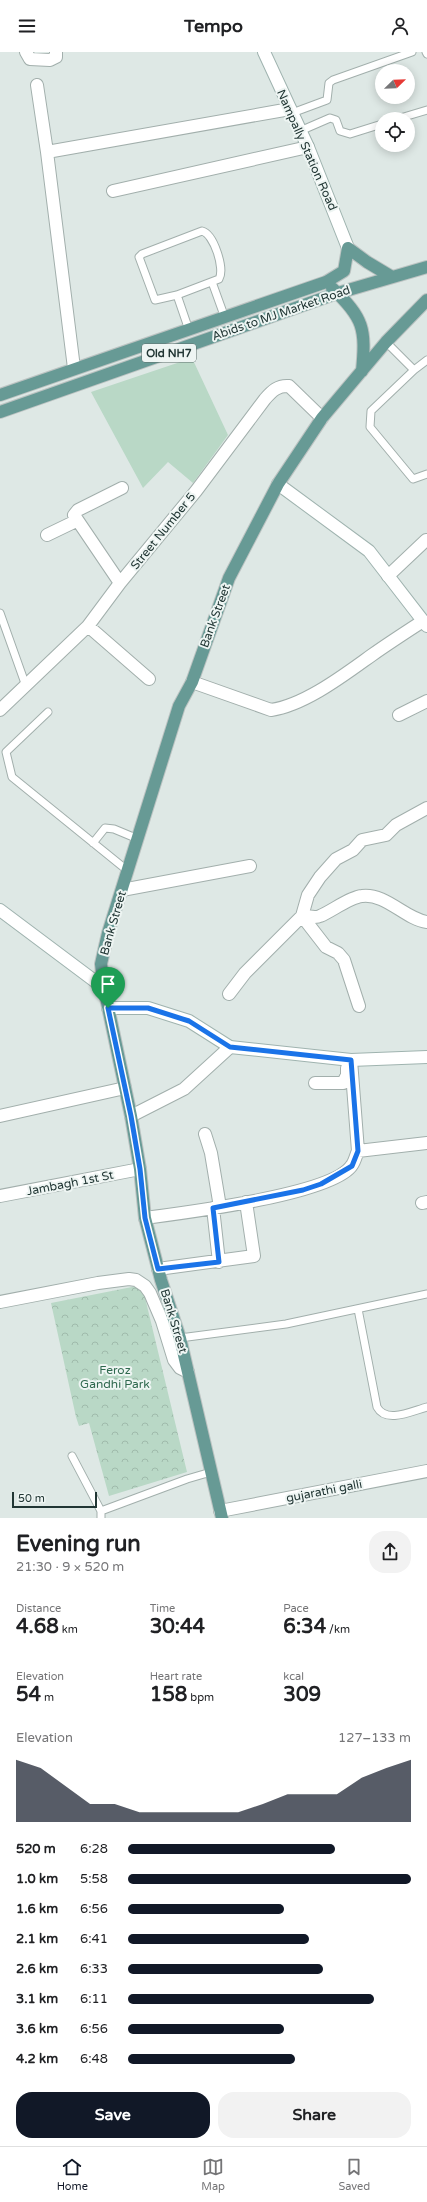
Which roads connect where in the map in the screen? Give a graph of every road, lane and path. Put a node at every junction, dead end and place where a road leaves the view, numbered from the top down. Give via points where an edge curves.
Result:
1 (26, 52) edge
2 (56, 52) edge
3 (264, 52) edge
4 (412, 52) edge
5 (37, 85) dead end
6 (427, 110) edge
7 (291, 111) junction
8 (415, 114) edge
9 (375, 126) edge
10 (300, 130) junction
11 (308, 147) junction
12 (47, 152) junction
13 (113, 191) dead end
14 (348, 248) junction
15 (427, 267) edge
16 (392, 277) junction
17 (212, 282) junction
18 (326, 282) junction
19 (338, 293) junction
20 (177, 295) junction
21 (427, 300) edge
22 (225, 318) junction
23 (189, 330) junction
24 (386, 342) junction
25 (427, 360) edge
26 (74, 368) junction
27 (414, 370) junction
28 (362, 371) junction
29 (0, 395) edge
30 (0, 412) edge
31 (322, 418) junction
32 (427, 474) edge
33 (278, 484) junction
34 (122, 488) dead end
35 (76, 521) junction
36 (47, 535) dead end
37 (426, 540) edge
38 (388, 576) junction
39 (120, 583) junction
40 (0, 613) edge
41 (425, 623) edge
42 (88, 626) junction
43 (3, 629) edge
44 (149, 679) dead end
45 (192, 682) junction
46 (26, 686) junction
47 (427, 701) edge
48 (0, 710) edge
49 (48, 712) dead end
50 (399, 715) dead end
51 (427, 808) edge
52 (138, 840) junction
53 (93, 843) junction
54 (250, 866) dead end
55 (128, 871) junction
56 (122, 890) junction
57 (0, 910) edge
58 (302, 916) junction
59 (427, 922) edge
60 (104, 988) junction
61 (229, 994) dead end
62 (360, 1006) dead end
63 (108, 1008) junction
64 (230, 1047) junction
65 (427, 1057) edge
66 (349, 1059) junction
67 (315, 1084) dead end
68 (125, 1088) junction
69 (0, 1116) edge
70 (131, 1116) junction
71 (205, 1134) dead end
72 (427, 1143) edge
73 (358, 1151) junction
74 (140, 1169) junction
75 (0, 1196) edge
76 (246, 1202) junction
77 (217, 1208) junction
78 (145, 1218) junction
79 (219, 1262) junction
80 (158, 1269) junction
81 (427, 1294) edge
82 (0, 1302) edge
83 (358, 1309) junction
84 (180, 1338) junction
85 (188, 1372) junction
86 (427, 1407) edge
87 (72, 1456) dead end
88 (427, 1470) edge
89 (211, 1472) junction
90 (221, 1514) edge
91 (101, 1515) edge

1 - 2 street via 30,59 50,60 56,56
3 - 7 street, Nampally Station Road
4 - 7 lane via 333,80 329,82 327,100
5 - 12 street
6 - 8 lane
7 - 10 street, Nampally Station Road
7 - 12 street
9 - 10 lane via 350,134 340,131 336,120 330,118
10 - 11 street, Nampally Station Road
11 - 13 street
11 - 14 street, Nampally Station Road
12 - 26 street
14 - 16 main road
14 - 18 main road, Abids to MJ Market Road via 344,271
15 - 16 main road, Abids to MJ Market Road / Old NH7
16 - 19 main road, Abids to MJ Market Road / Old NH7
17 - 20 lane
17 - 20 lane via 219,279 222,269 207,232 202,231 142,254 139,257 140,262 155,300
17 - 22 lane
18 - 19 main road
18 - 22 main road, Abids to MJ Market Road / Old NH7
19 - 28 main road via 357,315 363,331
19 - 30 main road, Abids to MJ Market Road / Old NH7
20 - 23 lane
21 - 24 main road, Bank Street
22 - 23 main road, Abids to MJ Market Road / Old NH7
23 - 26 main road, Abids to MJ Market Road / Old NH7
24 - 27 lane
24 - 28 main road, Bank Street
25 - 27 lane
26 - 29 main road, Abids to MJ Market Road / Old NH7
27 - 32 lane via 371,411 370,427 413,479
28 - 31 main road, Bank Street
31 - 33 main road, Bank Street
31 - 39 street, Street Number 5 via 289,386 275,389 265,398 196,491
33 - 38 street via 369,551
33 - 45 main road, Bank Street via 229,578
34 - 35 street via 78,510 74,515
35 - 36 street
35 - 39 street
37 - 38 street
38 - 41 street
39 - 42 street, Street Number 5
40 - 43 lane
41 - 45 street via 352,670 280,709 271,710
42 - 44 street
42 - 46 street, Street Number 5
43 - 46 lane
45 - 52 main road, Bank Street via 179,706
46 - 48 street, Street Number 5
47 - 50 street
49 - 53 lane via 6,752 12,777
51 - 58 street via 396,824 386,835 362,840 353,850 336,860 308,895
52 - 53 lane via 114,829 105,828
52 - 55 main road, Bank Street
53 - 55 lane
54 - 56 street
55 - 56 main road, Bank Street
56 - 60 main road, Bank Street via 101,964
57 - 60 street
58 - 59 street via 318,917 361,896 374,897 417,920
58 - 61 street via 245,973
58 - 62 street via 326,947 338,953 344,960
60 - 63 main road, Bank Street
63 - 64 street via 155,1010 189,1021
63 - 68 main road, Bank Street
64 - 66 street
64 - 70 street via 184,1089
65 - 66 street
66 - 67 street via 346,1081 338,1084
66 - 73 street
68 - 69 street
68 - 70 main road, Bank Street
70 - 74 main road, Bank Street
71 - 77 street via 211,1153
72 - 73 street
73 - 76 street via 352,1166 321,1184
74 - 75 street, Jambagh 1st St
74 - 78 main road, Bank Street
76 - 77 street
76 - 79 street via 255,1254 252,1257
77 - 78 street
77 - 79 street
78 - 80 main road, Bank Street
79 - 80 street
80 - 84 main road, Bank Street
81 - 83 lane
82 - 85 street via 98,1283 136,1280 150,1293 174,1360 180,1368
83 - 84 lane via 286,1324
83 - 86 lane via 380,1413 394,1416
84 - 85 main road, Bank Street
85 - 89 main road, Bank Street
87 - 91 lane
88 - 90 street, gujarathi galli
89 - 90 main road, Bank Street
89 - 91 lane via 187,1479

